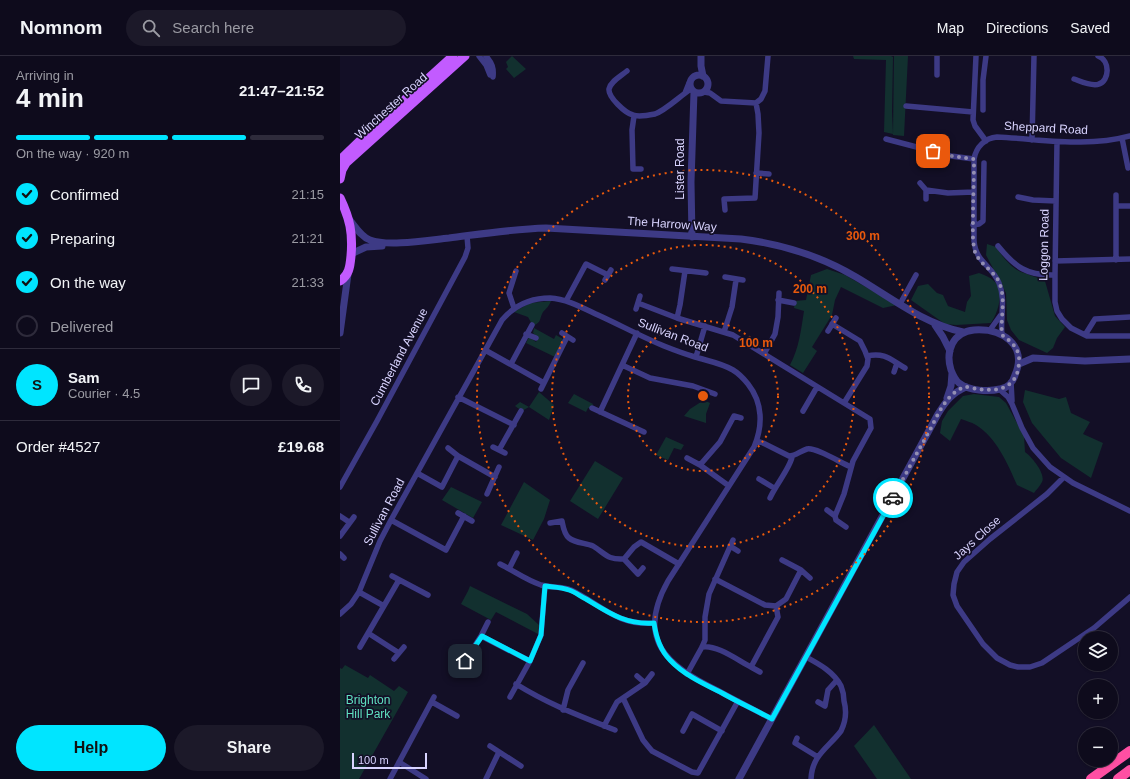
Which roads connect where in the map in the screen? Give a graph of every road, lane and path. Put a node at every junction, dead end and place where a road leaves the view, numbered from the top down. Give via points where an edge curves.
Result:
1 (453, 56) edge
2 (465, 56) edge
3 (479, 56) edge
4 (486, 56) edge
5 (701, 56) edge
6 (768, 56) edge
7 (937, 56) edge
8 (976, 56) edge
9 (986, 56) edge
10 (1034, 56) edge
11 (1098, 56) edge
12 (701, 66) junction
13 (627, 71) dead end
14 (695, 75) junction
15 (937, 75) dead end
16 (703, 76) junction
17 (1074, 79) dead end
18 (974, 80) junction
19 (984, 80) junction
20 (697, 90) junction
21 (756, 103) junction
22 (906, 106) dead end
23 (984, 110) dead end
24 (973, 112) junction
25 (634, 116) junction
26 (1130, 136) edge
27 (1122, 138) junction
28 (886, 139) dead end
29 (1032, 140) junction
30 (986, 141) junction
31 (1057, 142) junction
32 (974, 159) junction
33 (340, 160) edge
34 (984, 163) dead end
35 (1130, 167) edge
36 (641, 169) dead end
37 (756, 173) junction
38 (770, 174) dead end
39 (340, 179) edge
40 (920, 183) dead end
41 (926, 190) junction
42 (974, 192) junction
43 (1116, 195) dead end
44 (1018, 197) dead end
45 (340, 198) edge
46 (926, 199) dead end
47 (1056, 201) junction
48 (1116, 206) junction
49 (1130, 206) edge
50 (724, 210) dead end
51 (349, 218) junction
52 (973, 225) junction
53 (467, 236) junction
54 (692, 237) junction
55 (390, 244) junction
56 (998, 246) dead end
57 (351, 254) junction
58 (1130, 259) edge
59 (1116, 260) junction
60 (1055, 261) junction
61 (672, 269) dead end
62 (611, 270) dead end
63 (516, 271) dead end
64 (685, 271) junction
65 (706, 273) dead end
66 (348, 274) junction
67 (916, 275) dead end
68 (1054, 275) junction
69 (725, 277) dead end
70 (736, 280) junction
71 (743, 280) dead end
72 (340, 281) edge
73 (779, 293) dead end
74 (640, 296) dead end
75 (778, 300) junction
76 (566, 302) junction
77 (794, 303) dead end
78 (900, 304) junction
79 (341, 306) edge
80 (514, 308) junction
81 (1002, 313) junction
82 (1130, 317) edge
83 (677, 318) junction
84 (836, 318) dead end
85 (934, 323) junction
86 (832, 324) junction
87 (532, 325) dead end
88 (705, 326) junction
89 (990, 330) junction
90 (828, 331) dead end
91 (724, 332) junction
92 (963, 332) junction
93 (340, 333) edge
94 (562, 333) dead end
95 (637, 333) junction
96 (526, 334) junction
97 (1002, 335) junction
98 (1085, 335) junction
99 (1130, 336) edge
100 (567, 337) junction
101 (536, 338) dead end
102 (573, 340) dead end
103 (485, 350) junction
104 (950, 351) junction
105 (1018, 351) junction
106 (764, 354) junction
107 (867, 356) junction
108 (696, 357) junction
109 (1040, 358) junction
110 (1130, 359) edge
111 (511, 364) junction
112 (898, 364) junction
113 (1019, 364) junction
114 (622, 366) junction
115 (906, 368) dead end
116 (894, 372) dead end
117 (952, 373) junction
118 (544, 382) junction
119 (1011, 382) junction
120 (817, 387) junction
121 (966, 387) junction
122 (540, 389) dead end
123 (998, 390) junction
124 (715, 394) dead end
125 (458, 397) junction
126 (946, 400) junction
127 (844, 403) junction
128 (1012, 404) junction
129 (592, 408) dead end
130 (521, 411) dead end
131 (803, 411) dead end
132 (600, 412) junction
133 (728, 412) dead end
134 (734, 416) junction
135 (741, 418) dead end
136 (514, 425) junction
137 (644, 432) dead end
138 (757, 441) junction
139 (493, 447) dead end
140 (448, 448) dead end
141 (458, 456) junction
142 (792, 457) junction
143 (687, 458) dead end
144 (700, 465) junction
145 (499, 467) dead end
146 (851, 467) junction
147 (417, 473) junction
148 (495, 477) junction
149 (1063, 478) junction
150 (759, 479) dead end
151 (729, 486) junction
152 (340, 487) edge
153 (774, 488) junction
154 (487, 494) dead end
155 (770, 498) dead end
156 (827, 510) dead end
157 (1130, 512) edge
158 (458, 513) dead end
159 (340, 516) edge
160 (354, 516) dead end
161 (464, 516) junction
162 (835, 516) junction
163 (391, 520) junction
164 (472, 520) dead end
165 (349, 522) junction
166 (550, 524) dead end
167 (846, 527) dead end
168 (340, 536) edge
169 (569, 538) junction
170 (733, 540) dead end
171 (565, 544) dead end
172 (730, 546) junction
173 (738, 551) dead end
174 (517, 553) dead end
175 (624, 559) junction
176 (782, 560) dead end
177 (500, 564) dead end
178 (679, 564) junction
179 (643, 568) dead end
180 (508, 569) junction
181 (801, 570) junction
182 (638, 574) junction
183 (392, 576) dead end
184 (810, 578) dead end
185 (715, 579) junction
186 (399, 580) junction
187 (634, 580) dead end
188 (545, 586) junction
189 (359, 592) junction
190 (428, 596) dead end
191 (1130, 597) edge
192 (384, 606) junction
193 (776, 606) junction
194 (340, 614) edge
195 (488, 622) dead end
196 (654, 623) junction
197 (368, 633) junction
198 (482, 636) junction
199 (360, 647) dead end
200 (404, 647) dead end
201 (702, 647) junction
202 (399, 653) junction
203 (806, 657) junction
204 (394, 659) dead end
205 (465, 661) dead end
206 (530, 661) junction
207 (583, 662) dead end
208 (751, 667) junction
209 (760, 672) dead end
210 (652, 674) dead end
211 (687, 674) junction
212 (637, 676) dead end
213 (837, 680) junction
214 (645, 683) junction
215 (516, 684) junction
216 (510, 697) dead end
217 (623, 698) junction
218 (738, 702) junction
219 (818, 702) dead end
220 (563, 710) junction
221 (457, 716) dead end
222 (772, 719) junction
223 (604, 726) junction
224 (615, 730) dead end
225 (683, 730) dead end
226 (722, 732) junction
227 (490, 746) dead end
228 (791, 748) dead end
229 (1130, 751) edge
230 (499, 752) junction
231 (818, 757) junction
232 (399, 762) junction
233 (521, 766) dead end
234 (1130, 770) edge
235 (697, 776) edge
236 (390, 779) edge
237 (426, 779) edge
238 (486, 779) edge
239 (738, 779) edge
240 (811, 779) edge
241 (1091, 779) edge
242 (1118, 779) edge

1 - 33 main road, Winchester Road
2 - 39 main road, Winchester Road via 346,163
3 - 4 street via 491,76 493,67
5 - 12 street
6 - 21 street via 765,91
7 - 15 street
8 - 18 street
9 - 19 street
10 - 29 street
11 - 17 street via 1105,59 1107,64 1106,76 1102,83 1094,85
12 - 14 street
12 - 16 street
13 - 25 street via 611,84 609,89 610,94 624,110
14 - 16 street
14 - 20 street, Lister Road via 691,78
16 - 20 street via 707,80
18 - 19 street
18 - 24 street
19 - 23 street
20 - 21 street via 721,101
20 - 25 street via 654,114
20 - 54 street, Lister Road via 694,101 691,182
21 - 37 street via 759,129
22 - 24 street
24 - 30 street via 975,126
25 - 36 street via 633,169
26 - 27 street, Sheppard Road
27 - 31 street, Sheppard Road
27 - 35 street via 1128,168
28 - 32 street via 951,156
29 - 30 street, Sheppard Road via 997,137
29 - 31 street, Sheppard Road
30 - 32 street via 979,146
31 - 47 street, Loggon Road
32 - 42 street
34 - 52 street via 982,222
37 - 38 street
37 - 50 street via 755,198 724,200
40 - 41 street
41 - 42 street via 948,193
41 - 46 street
42 - 52 street
43 - 48 street
44 - 47 street
45 - 51 main road
47 - 60 street, Loggon Road
48 - 49 street
48 - 59 street
51 - 55 street, The Harrow Way via 365,238
51 - 57 main road via 352,235
52 - 81 street via 976,253 1000,285
53 - 54 street, The Harrow Way via 515,229 551,228
53 - 55 street, The Harrow Way
53 - 152 street, Cumberland Avenue via 467,253
54 - 78 street, The Harrow Way via 756,241 802,251 845,271
55 - 57 street, The Harrow Way via 366,247
56 - 68 street via 1008,259 1026,271
57 - 66 main road
58 - 59 street
59 - 60 street
60 - 68 street, Loggon Road
61 - 64 street
62 - 76 street via 606,278 586,264
63 - 80 street via 508,292
64 - 65 street
64 - 83 street
66 - 72 main road
66 - 79 street
67 - 78 street
68 - 98 street, Loggon Road via 1057,311 1071,328
69 - 70 street
70 - 71 street
70 - 91 street
73 - 75 street
74 - 83 street via 637,306
75 - 77 street
75 - 106 street via 775,334
76 - 80 street, Sullivan Road via 555,299 530,300
76 - 95 street, Sullivan Road
78 - 85 street, The Harrow Way
79 - 93 street
80 - 103 street, Sullivan Road via 502,320
81 - 89 street
81 - 97 street
82 - 98 street via 1095,319
83 - 88 street
84 - 86 street
85 - 92 street, The Harrow Way
85 - 104 street, The Harrow Way
86 - 90 street
86 - 107 street via 860,342
87 - 96 street
88 - 91 street
88 - 108 street
89 - 92 street
89 - 97 street
91 - 106 street
92 - 104 street via 954,341
94 - 100 street
95 - 108 street, Sullivan Road
95 - 114 street
96 - 101 street
96 - 111 street
97 - 105 street
98 - 99 street, Loggon Road
100 - 102 street
100 - 118 street
103 - 111 street
103 - 125 street, Sullivan Road
104 - 117 street
105 - 109 street
105 - 113 street
106 - 120 street
107 - 112 street via 887,356
107 - 127 street via 867,366
108 - 138 street, Sullivan Road via 733,370 748,384 756,398 760,414
109 - 110 street via 1090,362
109 - 113 street
111 - 118 street
112 - 115 street
112 - 116 street
113 - 119 street
114 - 124 street via 650,378 693,386
114 - 132 street
117 - 121 street via 958,383
117 - 126 street
118 - 122 street
119 - 123 street
119 - 128 street
120 - 127 street
120 - 131 street
121 - 123 street
121 - 126 street
123 - 128 street via 1008,397
125 - 136 street
125 - 147 street, Sullivan Road
126 - 203 street
127 - 146 street via 870,419 872,423
128 - 149 street via 1033,448
129 - 132 street
130 - 136 street
132 - 137 street
133 - 134 street
134 - 135 street
134 - 144 street via 720,442
136 - 139 street via 502,452
138 - 142 street
138 - 151 street, Sullivan Road
140 - 141 street
141 - 147 street via 444,488
141 - 148 street
142 - 146 street via 807,449 815,449
142 - 153 street
143 - 144 street
144 - 151 street
145 - 148 street
146 - 162 street
147 - 163 street, Sullivan Road
148 - 154 street
149 - 157 street
149 - 191 street, Jays Close via 961,566 953,590 957,606 996,658 1010,665 1024,667 1042,663 1094,628
150 - 153 street
151 - 178 street, Sullivan Road
153 - 155 street
156 - 162 street
158 - 161 street
159 - 165 street
160 - 165 street
161 - 163 street via 446,550
161 - 164 street
162 - 167 street via 836,520
163 - 189 street, Sullivan Road
165 - 168 street
166 - 169 street via 562,521
169 - 171 street
169 - 175 street via 592,546 607,557 615,560
170 - 172 street
172 - 173 street
172 - 185 street
174 - 180 street
175 - 178 street via 641,542
175 - 182 street
176 - 181 street
177 - 180 street
178 - 196 street, Sullivan Road via 661,594
179 - 182 street
180 - 188 street
181 - 184 street
181 - 193 street via 786,599
182 - 187 street
183 - 186 street
185 - 193 street via 765,605
185 - 201 street via 707,604 705,640
186 - 190 street
186 - 192 street
188 - 196 street via 570,590 627,622
188 - 206 street via 541,635
189 - 192 street
189 - 194 street, Sullivan Road
192 - 197 street
193 - 208 street via 778,617
195 - 198 street
196 - 211 street, Sullivan Road via 664,652
197 - 199 street
197 - 202 street
198 - 205 street
198 - 206 street
200 - 202 street
201 - 208 street via 714,648
201 - 211 street
202 - 204 street
203 - 213 street via 826,668
203 - 222 street
206 - 215 street
207 - 220 street via 568,690
208 - 209 street
210 - 214 street
211 - 218 street, Sullivan Road
212 - 214 street
213 - 219 street via 828,690 825,706
213 - 231 street via 842,687 844,698 844,726
214 - 217 street
215 - 216 street
215 - 220 street
217 - 223 street via 617,702
217 - 235 street via 643,740 652,750
218 - 222 street, Sullivan Road
218 - 226 street
220 - 223 street
221 - 232 street via 433,700
222 - 239 street
223 - 224 street
225 - 226 street via 692,714
226 - 235 street
227 - 230 street
228 - 231 street via 796,741
229 - 241 highway
230 - 233 street
230 - 238 street
231 - 240 street
232 - 236 street
232 - 237 street
234 - 242 highway

